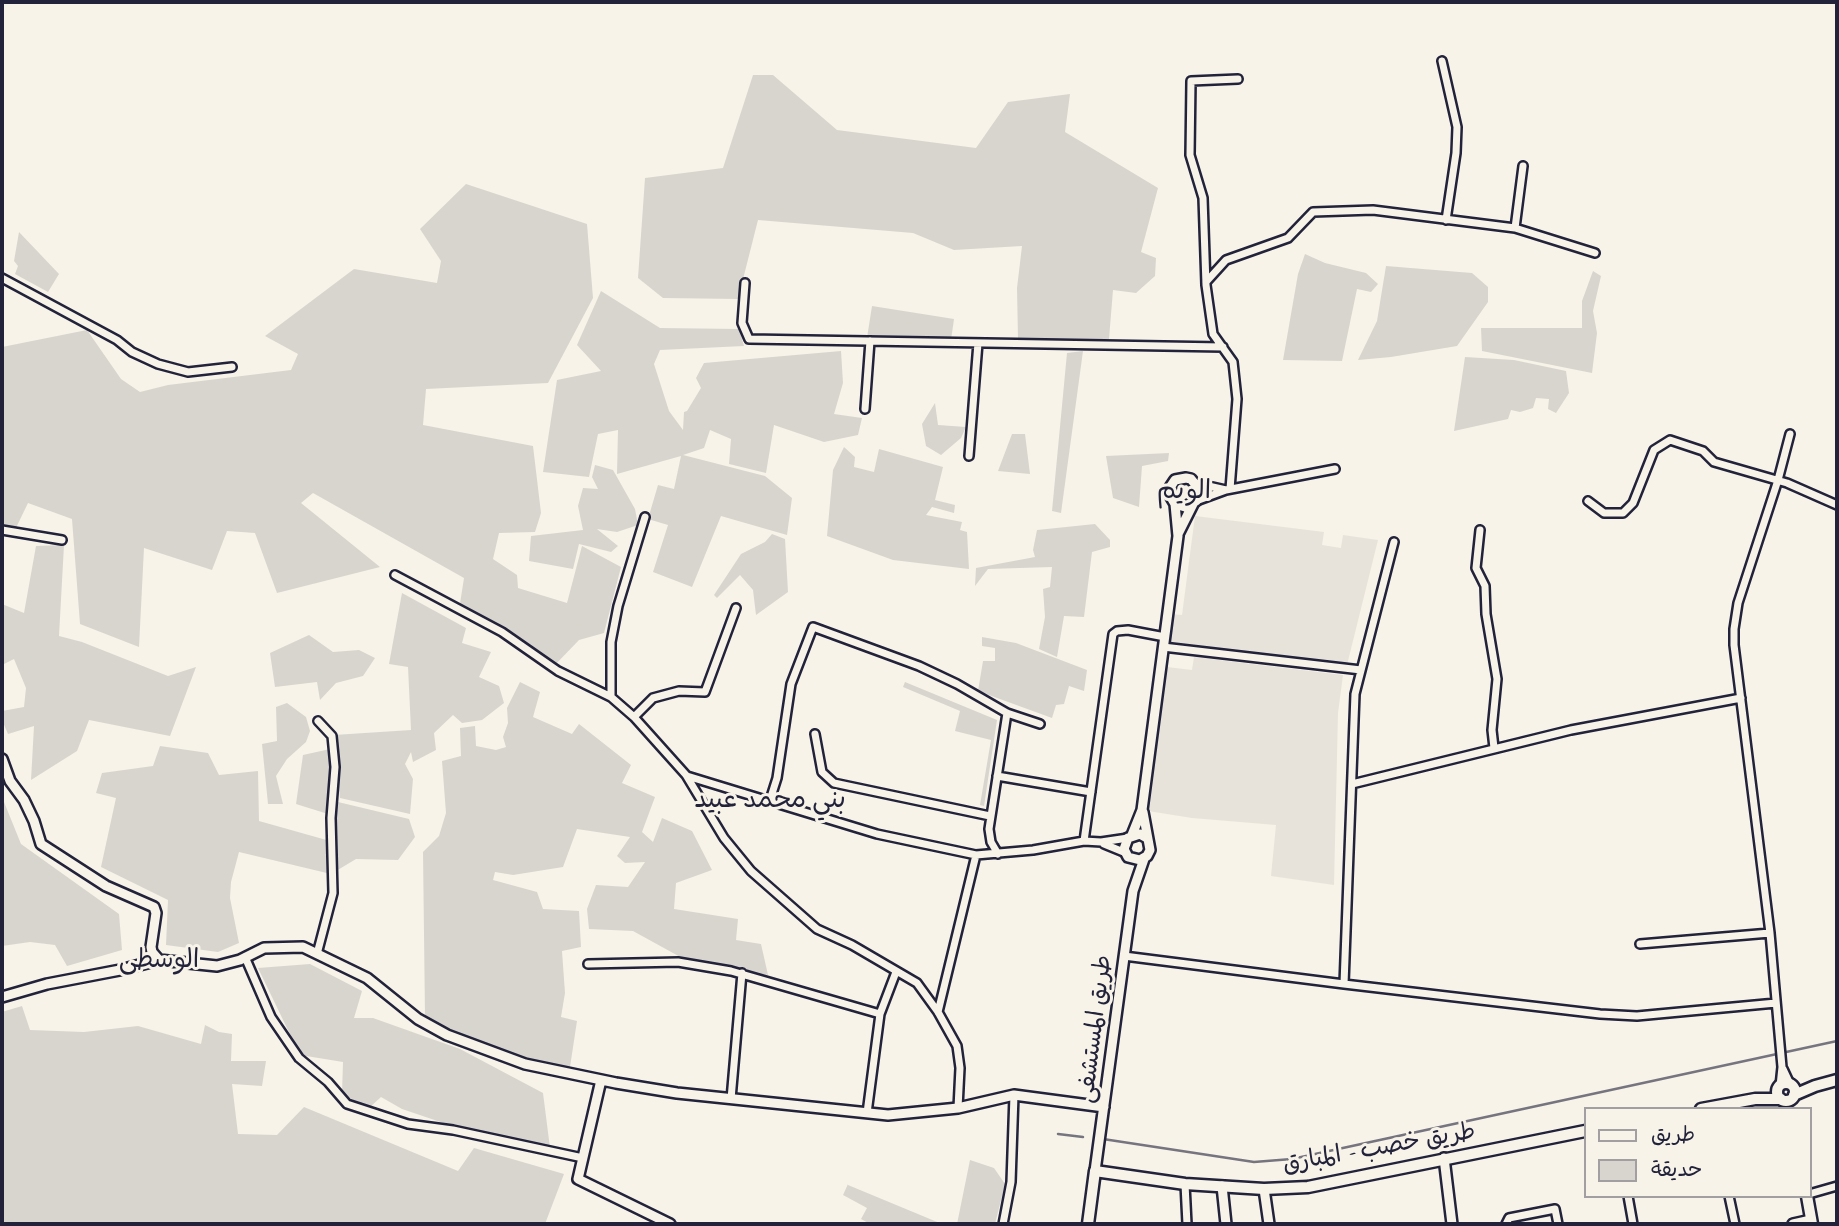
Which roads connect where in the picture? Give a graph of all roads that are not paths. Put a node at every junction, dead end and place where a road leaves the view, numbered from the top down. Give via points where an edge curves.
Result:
1 (1442, 61) dead end
2 (1238, 79) dead end
3 (1523, 166) dead end
4 (1446, 220) junction
5 (1515, 228) junction
6 (1595, 253) dead end
7 (2, 278) edge
8 (1206, 282) junction
9 (745, 283) dead end
10 (870, 341) junction
11 (978, 343) junction
12 (1223, 347) junction
13 (232, 367) dead end
14 (864, 409) dead end
15 (1790, 434) dead end
16 (969, 456) dead end
17 (1335, 469) dead end
18 (1778, 480) junction
19 (1195, 483) junction
20 (1228, 489) junction
21 (1588, 501) dead end
22 (1194, 503) junction
23 (1175, 504) junction
24 (1837, 505) edge
25 (645, 516) dead end
26 (2, 530) edge
27 (1480, 530) dead end
28 (1178, 536) junction
29 (62, 540) dead end
30 (1394, 542) dead end
31 (395, 575) dead end
32 (736, 608) dead end
33 (1165, 637) junction
34 (1163, 648) junction
35 (1360, 670) junction
36 (611, 697) junction
37 (1741, 698) junction
38 (1007, 713) junction
39 (634, 717) junction
40 (318, 720) dead end
41 (1040, 724) dead end
42 (815, 734) dead end
43 (1494, 748) junction
44 (2, 759) edge
45 (686, 775) junction
46 (997, 776) junction
47 (1352, 784) junction
48 (1091, 792) junction
49 (770, 800) junction
50 (1142, 810) junction
51 (990, 816) junction
52 (1130, 837) junction
53 (1147, 838) junction
54 (1084, 841) junction
55 (1101, 842) junction
56 (998, 854) junction
57 (976, 855) junction
58 (1127, 855) junction
59 (1144, 859) junction
60 (1133, 891) junction
61 (1770, 933) junction
62 (1640, 944) dead end
63 (317, 954) junction
64 (1124, 956) junction
65 (245, 957) junction
66 (159, 960) junction
67 (588, 964) dead end
68 (896, 972) junction
69 (742, 974) junction
70 (1344, 984) junction
71 (2, 997) edge
72 (1776, 1003) junction
73 (938, 1012) junction
74 (880, 1014) junction
75 (601, 1080) junction
76 (1837, 1080) edge
77 (1788, 1089) junction
78 (1014, 1095) junction
79 (731, 1099) junction
80 (1755, 1099) junction
81 (1785, 1104) edge
82 (1104, 1107) junction
83 (1712, 1107) edge
84 (958, 1108) junction
85 (867, 1113) junction
86 (1584, 1131) edge
87 (583, 1158) junction
88 (1444, 1158) junction
89 (1095, 1171) junction
90 (1185, 1184) junction
91 (1222, 1186) junction
92 (1837, 1186) edge
93 (1264, 1189) junction
94 (1811, 1194) edge
95 (1628, 1198) edge
96 (1729, 1198) edge
97 (1808, 1198) edge
98 (1812, 1222) edge
99 (670, 1224) edge
100 (1003, 1224) edge
101 (1088, 1224) edge
102 (1187, 1224) edge
103 (1226, 1224) edge
104 (1269, 1224) edge
105 (1452, 1224) edge
106 (1506, 1224) edge
107 (1558, 1224) edge
108 (1633, 1224) edge
109 (1735, 1224) edge
110 (1793, 1224) edge

1 - 4 street via 1457,127
2 - 8 street via 1191,80 1190,155 1203,198
3 - 5 street
4 - 5 street
4 - 8 street via 1373,210 1313,212 1288,237 1226,260
5 - 6 street
7 - 13 street via 158,364 188,372
8 - 12 street via 1213,334
9 - 10 street via 742,323 748,339
10 - 11 street
10 - 14 street
11 - 12 street
11 - 16 street
12 - 20 street via 1233,362 1237,399
15 - 18 street
17 - 20 street
18 - 21 street via 1714,462 1703,451 1670,440 1654,450 1633,503 1623,513 1604,513
18 - 24 street
18 - 37 street via 1738,603 1734,645
19 - 20 street
19 - 22 street via 1199,493
19 - 23 street via 1186,478 1175,480 1169,494
20 - 22 street
22 - 23 street via 1185,507
22 - 28 street
23 - 28 street
25 - 36 street via 611,642
26 - 29 street
27 - 43 street via 1476,568 1485,586 1497,679
28 - 33 street
30 - 35 street
31 - 36 street
32 - 39 street via 705,692 679,691 653,698
33 - 34 street
33 - 48 street via 1128,629 1113,634
34 - 35 street
34 - 50 street
35 - 47 street
36 - 39 street
37 - 43 street
37 - 61 street
38 - 41 street
38 - 46 street
38 - 49 street via 919,666 813,627 791,684
39 - 45 street
40 - 63 street via 332,736 335,767 331,818 334,893
42 - 51 street via 822,772 834,783
43 - 47 street
44 - 66 street via 41,844 106,886 154,907 152,952
45 - 49 street
45 - 68 street via 724,838 760,880 817,929
46 - 48 street
46 - 51 street
47 - 70 street
48 - 54 street
49 - 57 street via 877,834
50 - 52 street
50 - 53 street
51 - 56 street via 989,829
52 - 53 street via 1140,834
52 - 55 street
52 - 58 street via 1124,845
53 - 59 street via 1150,850
54 - 55 street
54 - 56 street
55 - 58 street
56 - 57 street
57 - 73 street
58 - 59 street
58 - 60 street, طريق المستشفى
59 - 60 street, طريق المستشفى
60 - 64 street, طريق المستشفى
61 - 62 street
61 - 72 street
63 - 65 street via 303,947 280,946
63 - 75 street via 367,978 418,1019 447,1035 525,1064
64 - 70 street
64 - 82 street, طريق المستشفى
65 - 66 street via 216,966
65 - 87 street via 271,1017 299,1058 347,1104 408,1124
66 - 71 street
67 - 69 street via 678,962
68 - 73 street via 916,983
68 - 74 street
69 - 74 street
69 - 79 street
70 - 72 street via 1637,1016
72 - 77 street
73 - 84 street via 957,1046
74 - 85 street
75 - 79 street
75 - 87 street
76 - 77 main road
77 - 80 main road
77 - 81 main road
77 - 81 main road via 1778,1095
78 - 82 street
78 - 84 street
78 - 100 street via 1011,1182
79 - 85 street
80 - 81 main road
80 - 83 main road
82 - 89 street, طريق المستشفى
84 - 85 street
86 - 88 main road, طريق خصب - المبارق
87 - 99 street via 578,1179
88 - 93 main road, طريق خصب - المبارق via 1308,1187
88 - 105 street
89 - 90 main road, طريق خصب - المبارق
89 - 101 main road
90 - 91 main road, طريق خصب - المبارق
90 - 102 street
91 - 93 main road, طريق خصب - المبارق
91 - 103 street
92 - 94 street
93 - 104 street
95 - 108 street
96 - 109 street
97 - 98 main road
98 - 110 street
106 - 107 street via 1509,1218 1555,1209

